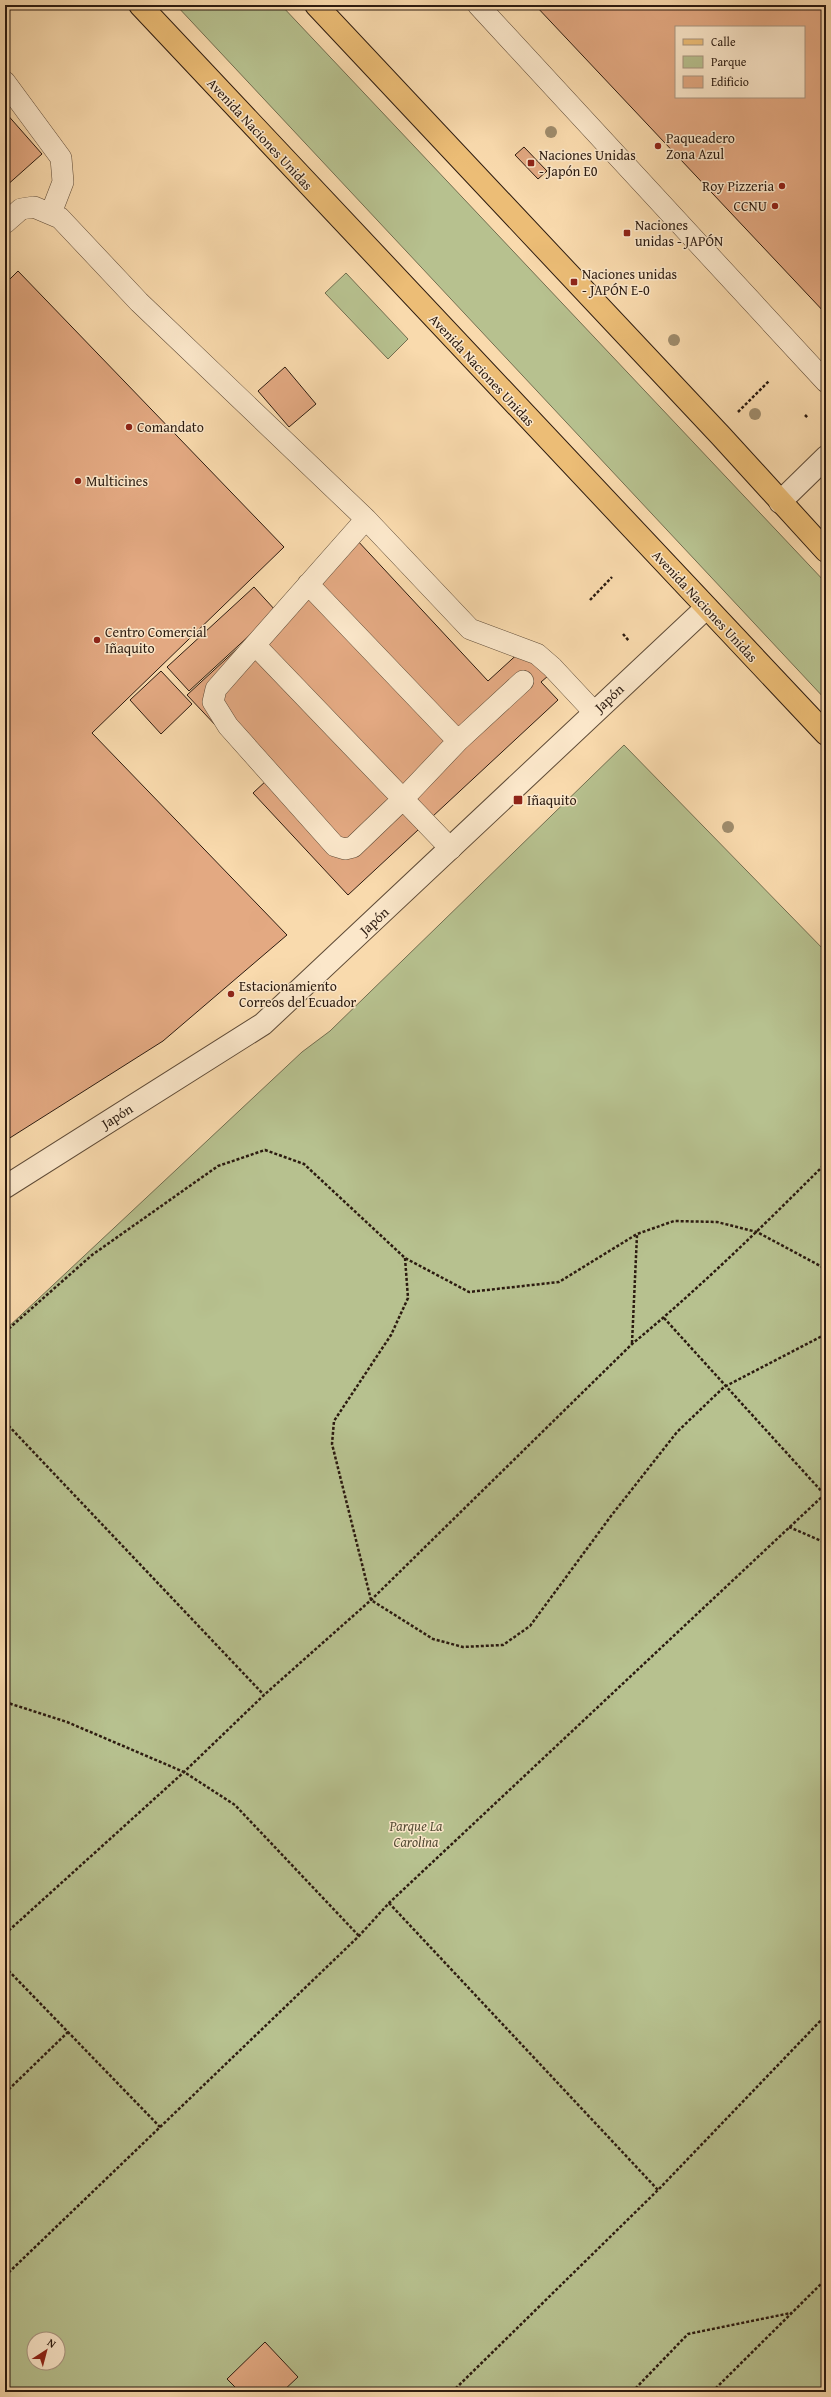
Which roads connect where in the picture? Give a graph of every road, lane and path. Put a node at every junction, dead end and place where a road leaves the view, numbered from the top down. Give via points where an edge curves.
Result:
1 (140, 5) edge
2 (316, 5) edge
3 (478, 5) edge
4 (5, 82) edge
5 (51, 213) junction
6 (5, 223) edge
7 (769, 380) dead end
8 (826, 382) edge
9 (735, 415) dead end
10 (826, 457) edge
11 (780, 502) junction
12 (366, 519) junction
13 (826, 551) edge
14 (612, 577) dead end
15 (308, 584) junction
16 (590, 600) dead end
17 (706, 608) junction
18 (255, 645) junction
19 (523, 681) dead end
20 (594, 712) junction
21 (826, 734) edge
22 (458, 741) junction
23 (403, 799) junction
24 (451, 849) junction
25 (826, 1163) edge
26 (5, 1187) edge
27 (757, 1232) junction
28 (637, 1234) junction
29 (405, 1258) junction
30 (826, 1269) edge
31 (664, 1318) junction
32 (5, 1332) edge
33 (826, 1334) edge
34 (632, 1344) junction
35 (724, 1386) junction
36 (5, 1422) edge
37 (825, 1494) edge
38 (789, 1527) junction
39 (826, 1543) edge
40 (371, 1600) junction
41 (264, 1695) junction
42 (5, 1702) edge
43 (184, 1772) junction
44 (389, 1903) junction
45 (5, 1934) edge
46 (359, 1936) junction
47 (5, 1968) edge
48 (826, 2015) edge
49 (68, 2032) junction
50 (5, 2093) edge
51 (160, 2127) junction
52 (658, 2190) junction
53 (5, 2276) edge
54 (826, 2279) edge
55 (791, 2312) junction
56 (452, 2392) edge
57 (632, 2392) edge
58 (712, 2392) edge

1 - 17 main road, Avenida Naciones Unidas
2 - 11 main road
3 - 8 lane
4 - 5 lane via 61,158 63,182
5 - 6 lane via 34,207 21,209
5 - 12 lane via 60,218 139,302
7 - 9 path
10 - 11 street
11 - 13 main road
12 - 15 lane
12 - 20 lane via 470,629 537,654
14 - 16 path
15 - 18 lane
15 - 22 lane
17 - 20 street, Japón
17 - 21 main road, Avenida Naciones Unidas
18 - 23 lane
18 - 23 lane via 216,689 213,702 228,726 335,846 345,849 353,847
19 - 22 lane
20 - 24 street, Japón
22 - 23 lane
23 - 24 lane
24 - 26 street, Japón via 263,1024
25 - 27 path
27 - 28 path via 717,1222 674,1221
27 - 30 path
27 - 31 path
28 - 29 path via 559,1282 469,1292
28 - 34 path
29 - 32 path via 304,1164 265,1150 218,1166 92,1255
29 - 40 path via 408,1298 391,1335 334,1421 332,1444
31 - 34 path
31 - 35 path
33 - 35 path
34 - 40 path
35 - 37 path
35 - 40 path via 677,1432 530,1626 502,1645 463,1647 433,1639
36 - 41 path
37 - 38 path
38 - 39 path
38 - 44 path
40 - 41 path
41 - 43 path
42 - 43 path via 67,1722
43 - 45 path
43 - 46 path via 235,1805
44 - 46 path
44 - 52 path
46 - 51 path
47 - 49 path
48 - 52 path
49 - 50 path
49 - 51 path
51 - 53 path
52 - 56 path
54 - 55 path
55 - 57 path via 688,2334
55 - 58 path

